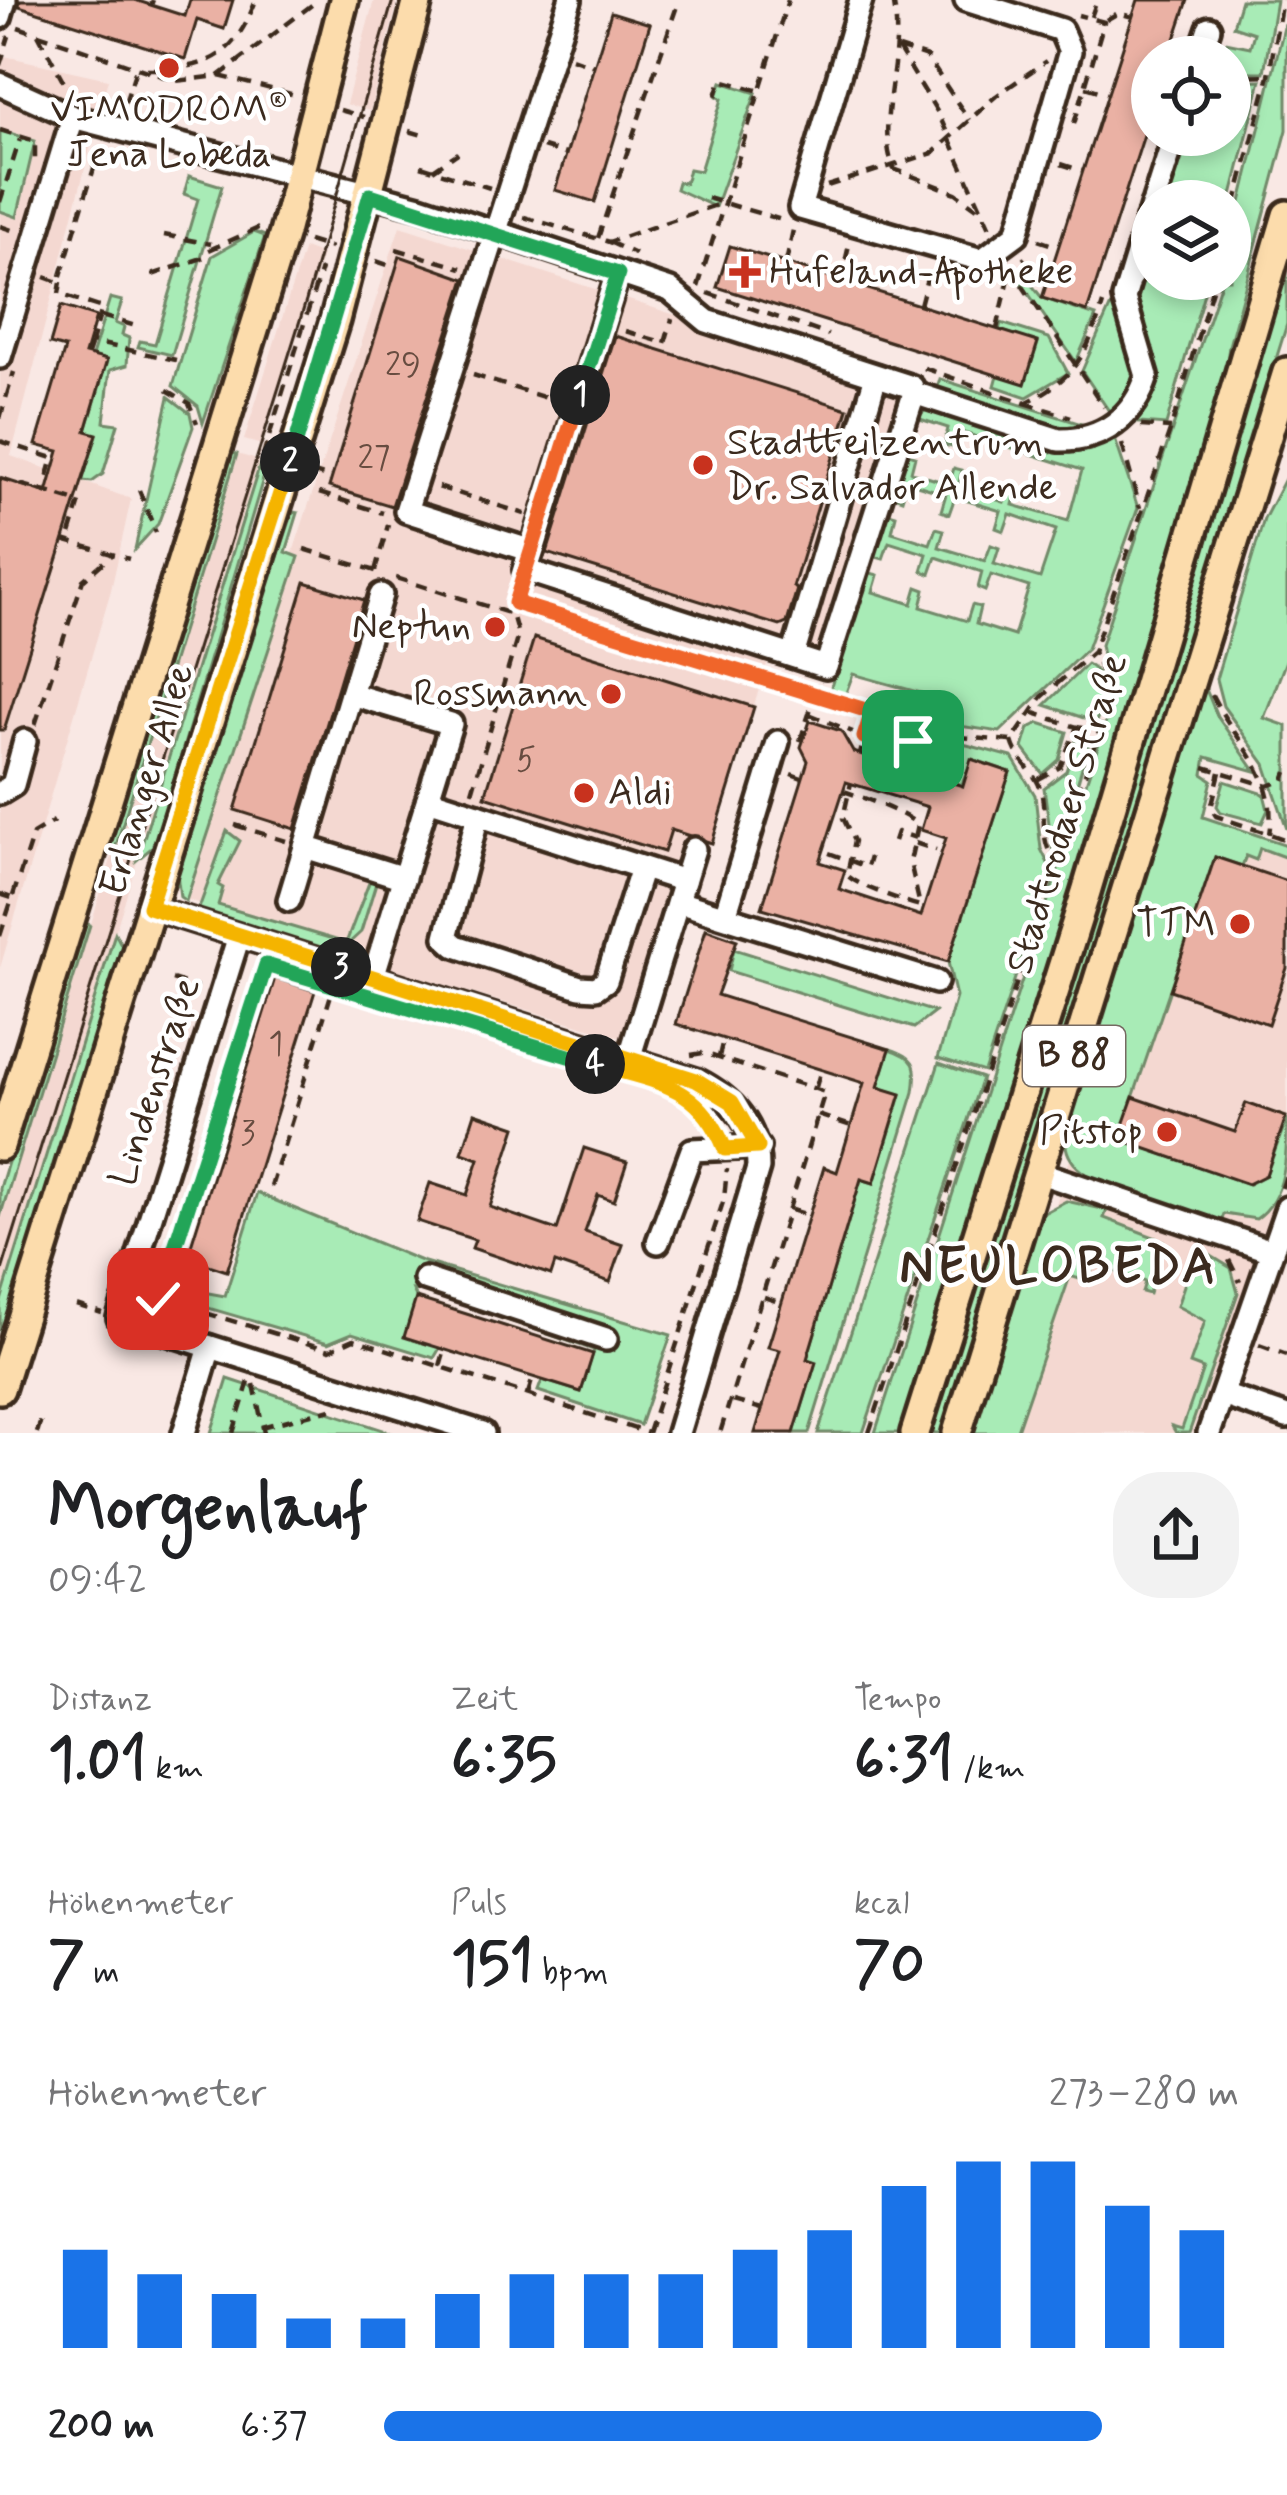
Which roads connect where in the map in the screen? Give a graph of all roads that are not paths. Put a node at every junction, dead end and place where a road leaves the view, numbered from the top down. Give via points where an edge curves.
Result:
1 (5, 0) edge
2 (344, 0) edge
3 (418, 0) edge
4 (570, 0) edge
5 (861, 0) edge
6 (966, 0) edge
7 (6, 21) edge
8 (1208, 28) dead end
9 (1206, 36) edge
10 (0, 84) edge
11 (73, 117) junction
12 (299, 175) junction
13 (370, 195) junction
14 (1287, 215) edge
15 (496, 234) junction
16 (618, 274) junction
17 (1131, 275) edge
18 (9, 357) edge
19 (1287, 372) edge
20 (876, 376) junction
21 (914, 394) junction
22 (529, 560) junction
23 (382, 595) dead end
24 (793, 656) junction
25 (351, 694) junction
26 (28, 741) road end
27 (778, 742) dead end
28 (0, 793) edge
29 (428, 799) junction
30 (478, 815) junction
31 (304, 847) junction
32 (694, 849) dead end
33 (642, 868) junction
34 (404, 878) junction
35 (681, 891) junction
36 (289, 900) dead end
37 (149, 907) junction
38 (725, 916) junction
39 (239, 936) junction
40 (373, 977) junction
41 (936, 982) dead end
42 (629, 1058) junction
43 (0, 1146) edge
44 (758, 1147) junction
45 (1038, 1172) junction
46 (1287, 1208) edge
47 (658, 1242) dead end
48 (1270, 1251) junction
49 (425, 1279) dead end
50 (607, 1339) dead end
51 (210, 1346) junction
52 (0, 1389) edge
53 (1223, 1395) junction
54 (1287, 1418) edge
55 (184, 1433) edge
56 (483, 1433) edge
57 (678, 1433) edge
58 (915, 1433) edge
59 (957, 1433) edge
60 (1209, 1433) edge

1 - 7 street
2 - 12 main road, Erlanger Allee
3 - 13 main road, Erlanger Allee
4 - 15 street
5 - 6 street via 800,208 982,260 1017,234 1070,51 1061,30
8 - 9 street
10 - 11 street
11 - 12 street
11 - 18 street
12 - 13 street
12 - 43 main road, Erlanger Allee
13 - 15 street
13 - 37 main road, Erlanger Allee
14 - 58 main road, Stadtrodaer Straße / B 88
15 - 16 street
15 - 22 street via 472,277 398,513
16 - 20 street via 670,290 707,321
16 - 22 street
17 - 21 street via 1124,298 1147,376 1139,402 1114,424 1082,440 1059,440
19 - 45 main road, Stadtrodaer Straße / B 88
20 - 21 street
20 - 24 street
21 - 24 street via 826,668
22 - 24 street
23 - 25 street
25 - 29 street via 451,724
25 - 31 street
26 - 28 street via 13,785
27 - 38 street
29 - 30 street
29 - 34 street
30 - 33 street
30 - 33 street via 446,938 580,987 606,981
31 - 34 street
31 - 36 street
32 - 35 street
33 - 35 street
34 - 40 street
35 - 38 street
35 - 42 street
37 - 39 street
37 - 52 main road, Erlanger Allee
38 - 41 street
39 - 40 street
39 - 51 street, Lindenstraße via 119,1318
40 - 42 street
42 - 44 street via 732,1102
44 - 47 street via 692,1150
44 - 57 street
45 - 48 street
45 - 59 main road, Stadtrodaer Straße / B 88
46 - 48 street
48 - 53 street via 1250,1342
49 - 50 street
51 - 55 street
51 - 56 street
53 - 54 street
53 - 60 street

